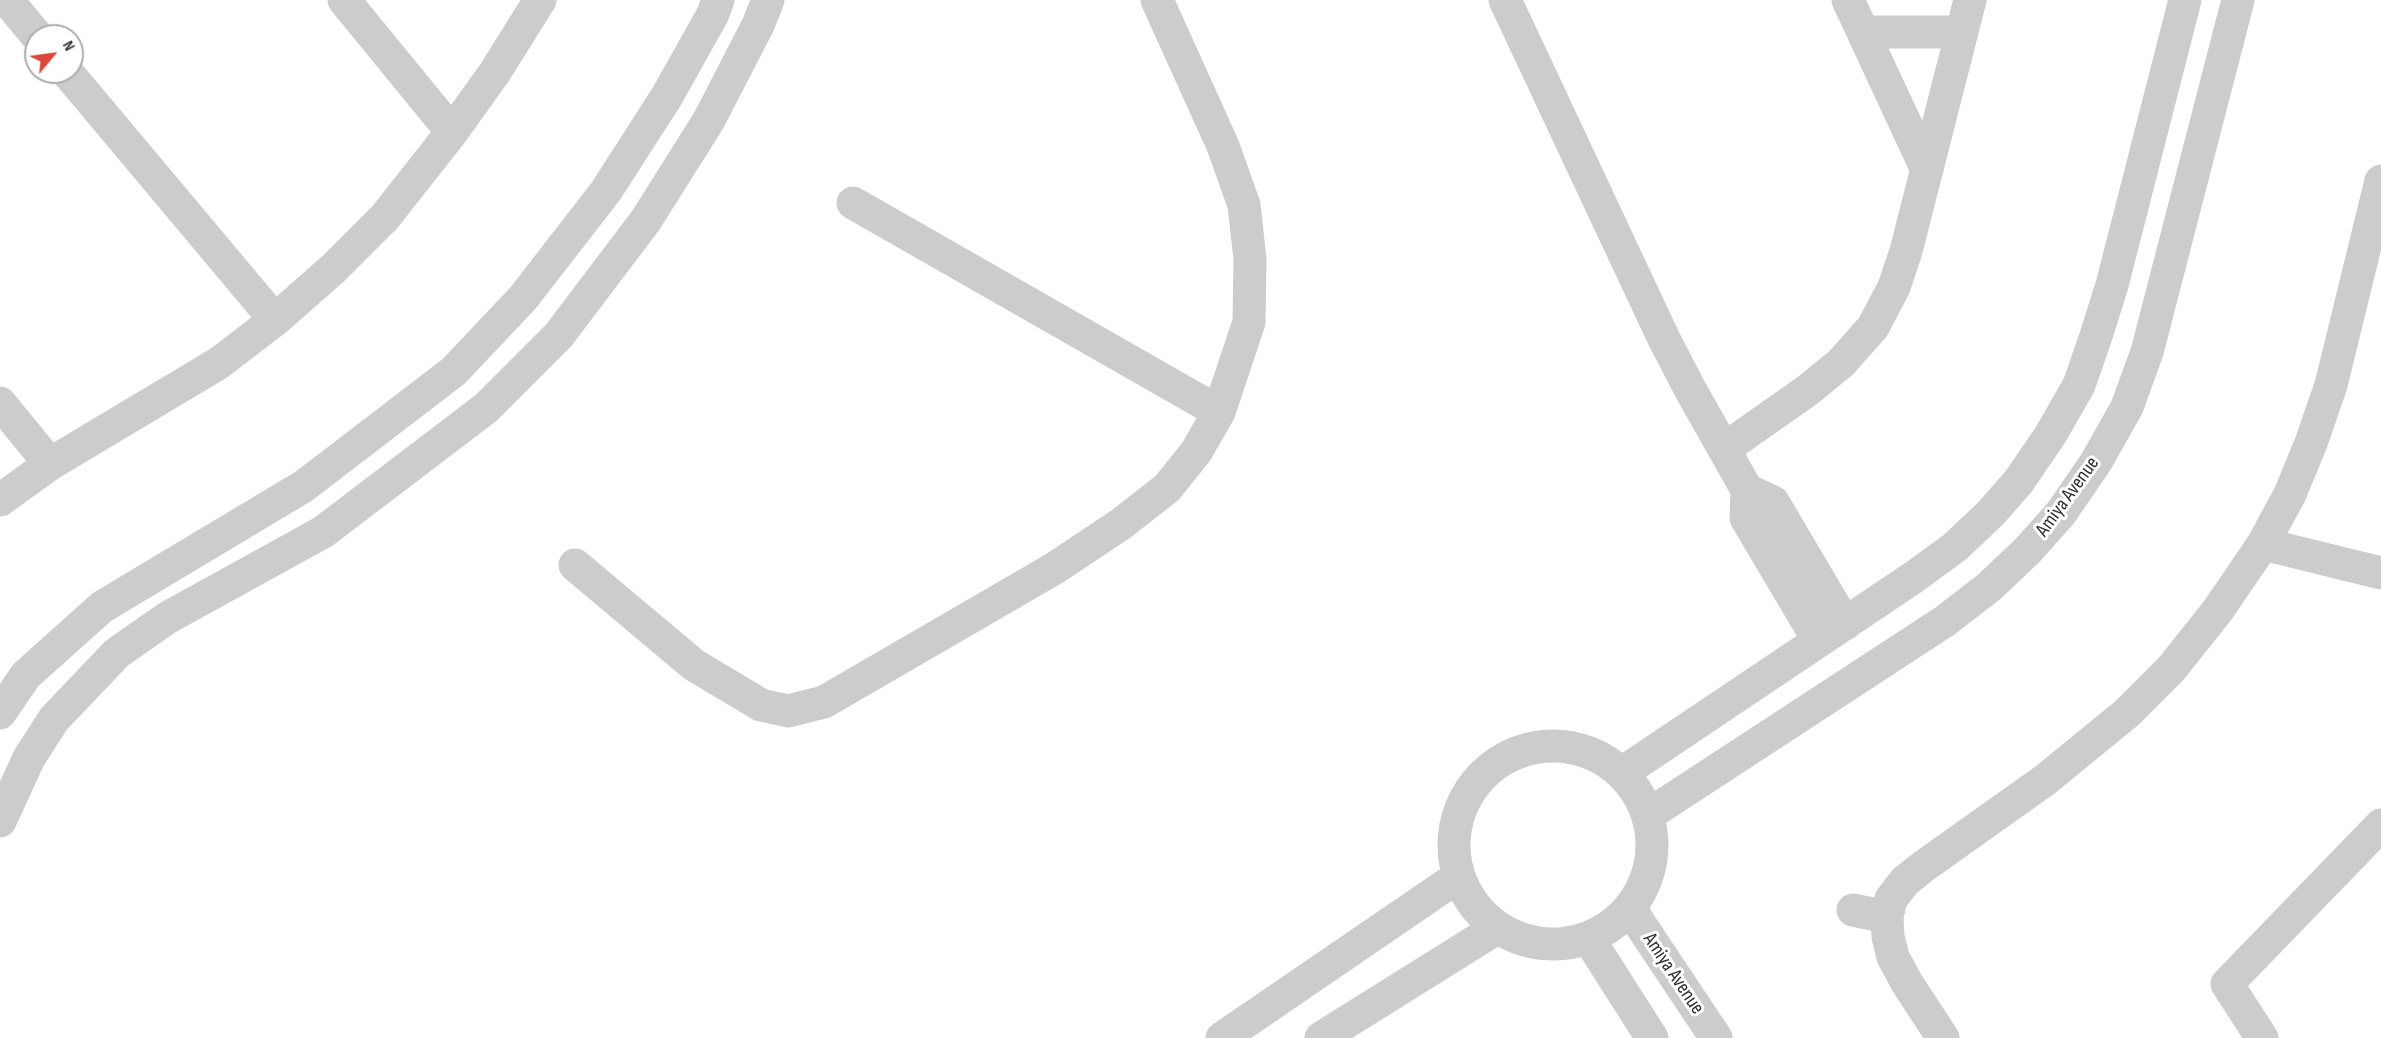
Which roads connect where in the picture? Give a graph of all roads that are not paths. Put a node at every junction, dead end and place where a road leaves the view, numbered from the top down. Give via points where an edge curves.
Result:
1 (7, 0) edge
2 (344, 0) edge
3 (540, 0) edge
4 (718, 0) edge
5 (768, 0) edge
6 (1157, 0) edge
7 (1505, 0) edge
8 (1848, 0) edge
9 (1970, 0) edge
10 (2185, 0) edge
11 (2238, 0) edge
12 (27, 24) edge
13 (1863, 32) junction
14 (1962, 32) junction
15 (77, 84) edge
16 (452, 132) junction
17 (1927, 170) junction
18 (2381, 181) edge
19 (853, 203) dead end
20 (275, 320) junction
21 (0, 403) edge
22 (1219, 412) junction
23 (1724, 449) junction
24 (50, 464) junction
25 (0, 500) edge
26 (2263, 544) junction
27 (575, 565) dead end
28 (2381, 573) edge
29 (1832, 633) junction
30 (0, 712) edge
31 (1622, 773) junction
32 (1648, 815) junction
33 (0, 821) edge
34 (2381, 825) edge
35 (1459, 876) junction
36 (1630, 909) junction
37 (1853, 910) dead end
38 (1887, 917) junction
39 (1497, 928) junction
40 (1589, 939) junction
41 (1222, 1038) edge
42 (1321, 1038) edge
43 (1652, 1038) edge
44 (1716, 1038) edge
45 (1943, 1038) edge
46 (2262, 1038) edge

1 - 12 street
2 - 16 street
3 - 16 street
4 - 30 street via 668,96 606,191 522,298 454,371 304,486 102,608 26,675
5 - 33 street via 709,120 646,220 559,334 486,408 323,532 167,618 117,653 54,719 29,758
6 - 22 street via 1223,146 1244,205 1250,259 1248,322
7 - 23 street via 1664,339
8 - 13 street
9 - 14 street
10 - 29 street via 2112,285 2079,385 2019,481 1990,514 1955,547
11 - 32 street, Amiya Avenue via 2147,352 2127,407 2061,513 1989,587 1945,621
13 - 14 street
13 - 17 street
14 - 17 street
15 - 20 street
16 - 20 street via 385,217
17 - 23 street via 1894,287 1873,327 1841,363
18 - 26 street via 2328,395 2290,494
19 - 22 street
20 - 24 street via 219,363
21 - 24 street
22 - 27 street via 1196,452 1167,488 1121,524 1055,568 824,702 788,711 761,705 694,665
23 - 29 street via 1747,490 1773,502
24 - 25 street
26 - 28 street
26 - 38 street via 2171,669 2127,713 2045,780 1905,881 1891,899
29 - 31 street
31 - 32 street
31 - 35 street via 1604,760 1563,746 1520,750 1500,760 1469,791 1460,810 1454,832
32 - 36 street via 1653,840 1651,865
34 - 46 street via 2228,984
35 - 39 street via 1480,914
35 - 41 street
36 - 40 street
36 - 44 street, Amiya Avenue
37 - 38 street
38 - 45 street via 1893,957
39 - 40 street via 1541,944
39 - 42 street
40 - 43 street

